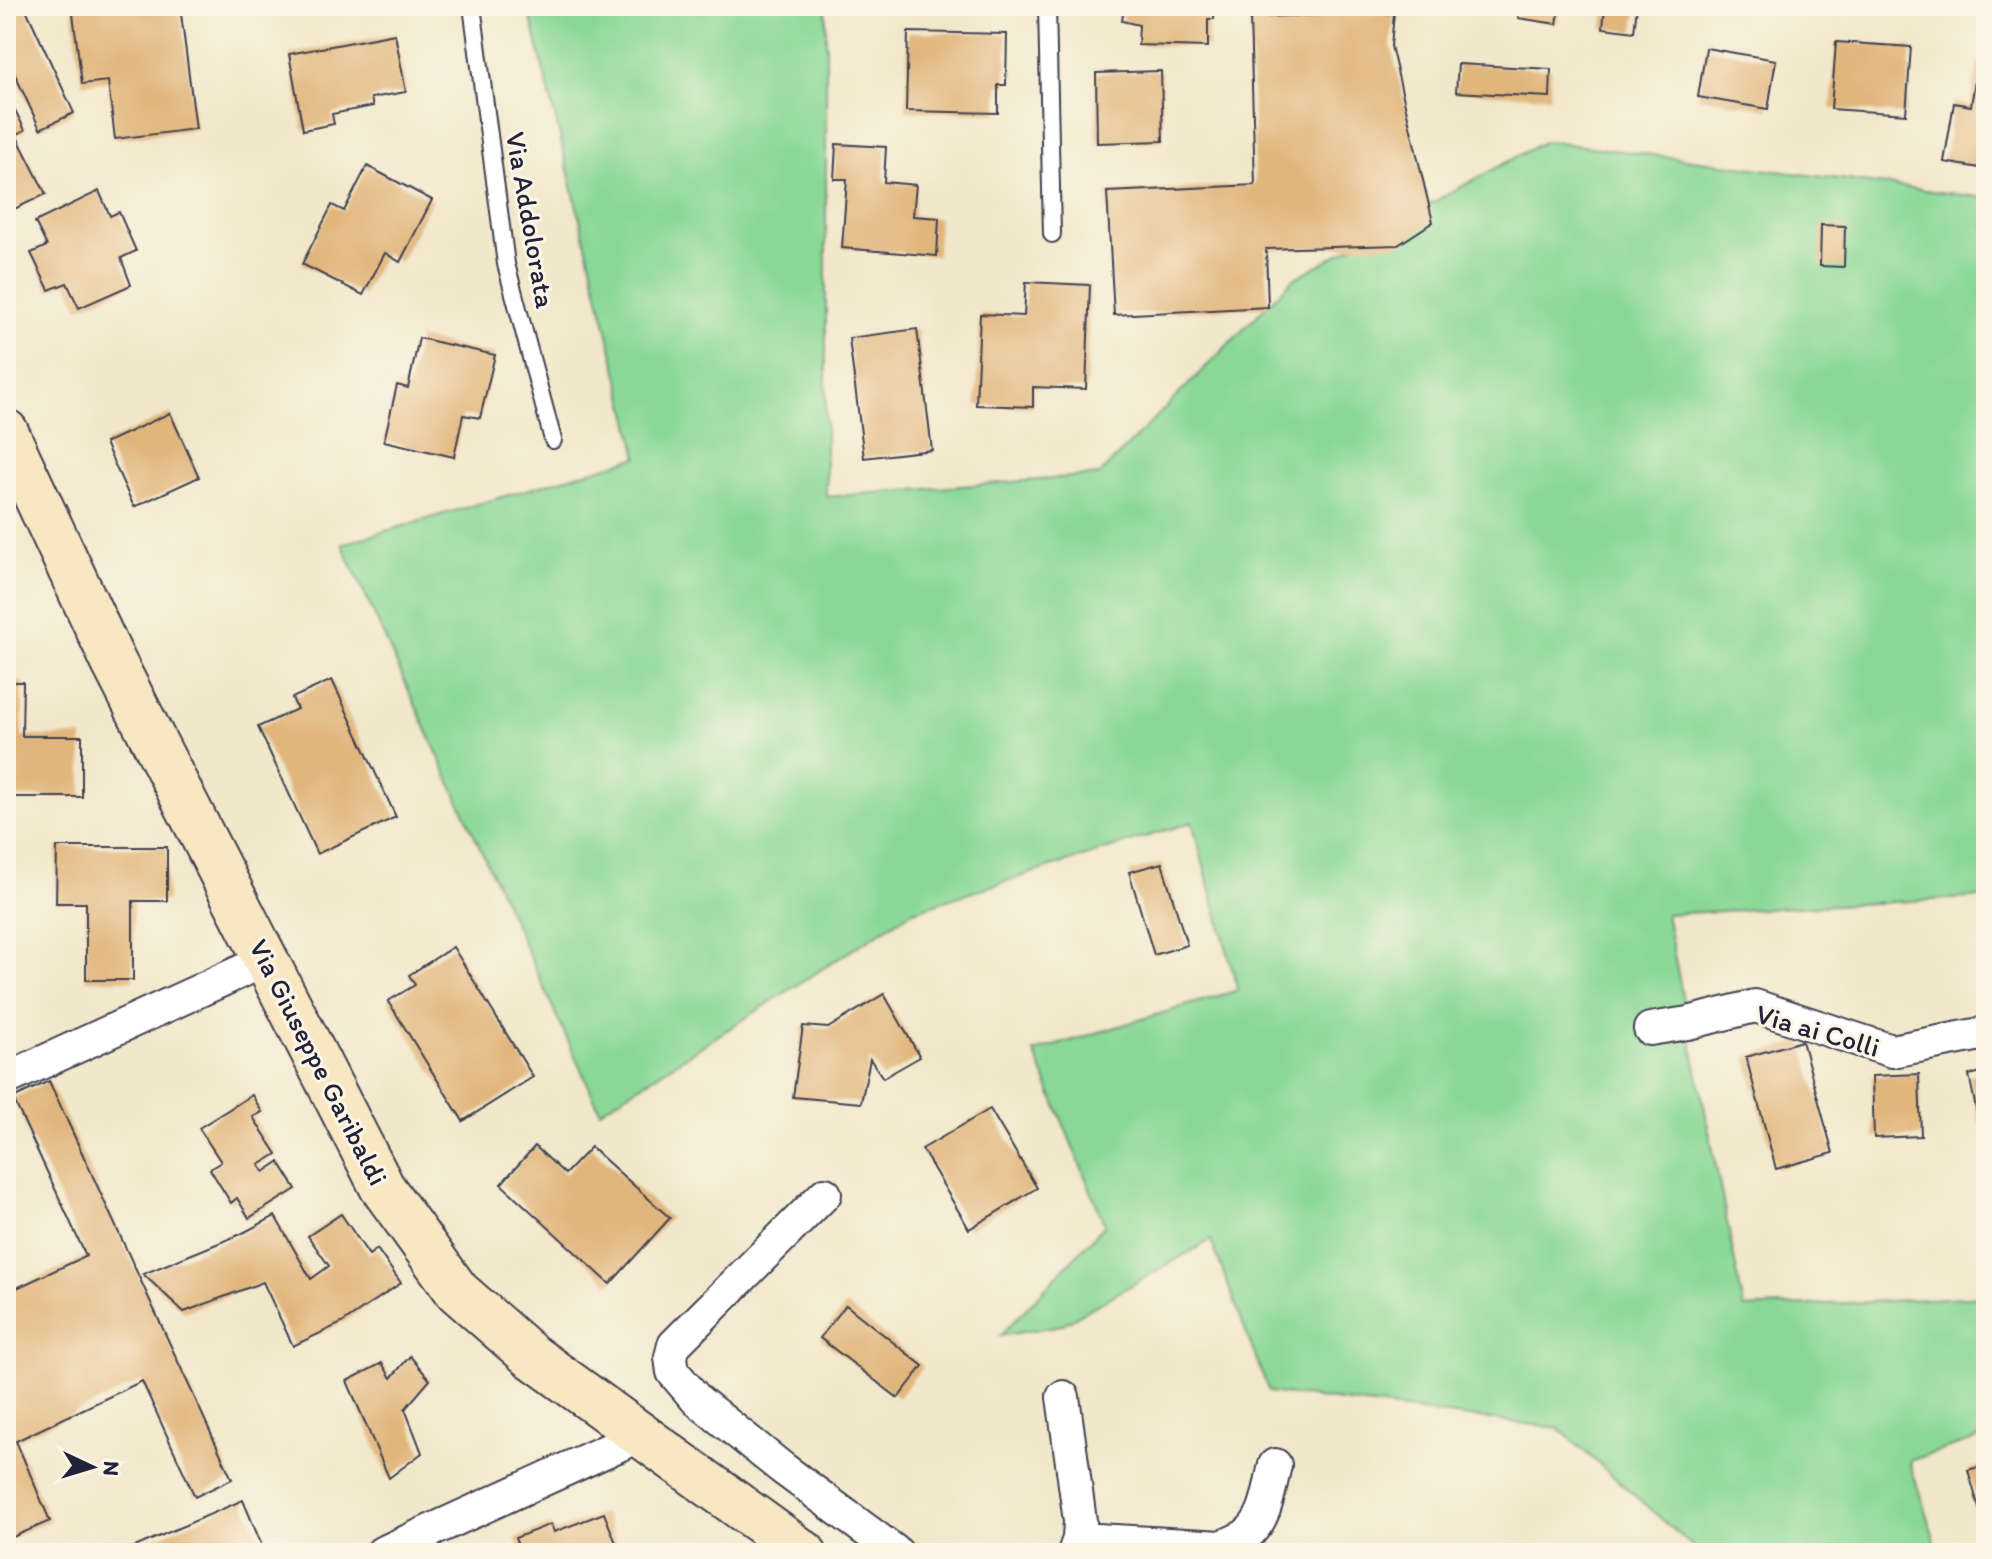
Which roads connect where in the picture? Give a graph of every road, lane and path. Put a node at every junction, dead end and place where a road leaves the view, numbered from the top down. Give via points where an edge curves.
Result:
1 (472, 6) edge
2 (1047, 6) edge
3 (1052, 234) dead end
4 (553, 440) dead end
5 (10, 450) edge
6 (266, 960) junction
7 (1650, 1029) dead end
8 (1986, 1033) edge
9 (6, 1079) edge
10 (825, 1194) dead end
11 (1063, 1397) dead end
12 (641, 1435) junction
13 (1275, 1465) dead end
14 (1076, 1546) edge
15 (382, 1553) edge
16 (804, 1553) edge
17 (897, 1553) edge

1 - 4 lane, Via Addolorata via 506,264
2 - 3 lane
5 - 6 street, Via Giuseppe Garibaldi
6 - 9 street
6 - 12 street, Via Giuseppe Garibaldi via 382,1187 457,1291 530,1355
7 - 8 street, Via ai Colli via 1755,1006 1892,1051
10 - 17 street via 674,1345 673,1372 740,1436
11 - 14 street via 1080,1521
12 - 15 street
12 - 16 street, Via Giuseppe Garibaldi
13 - 14 street via 1255,1526 1222,1547

